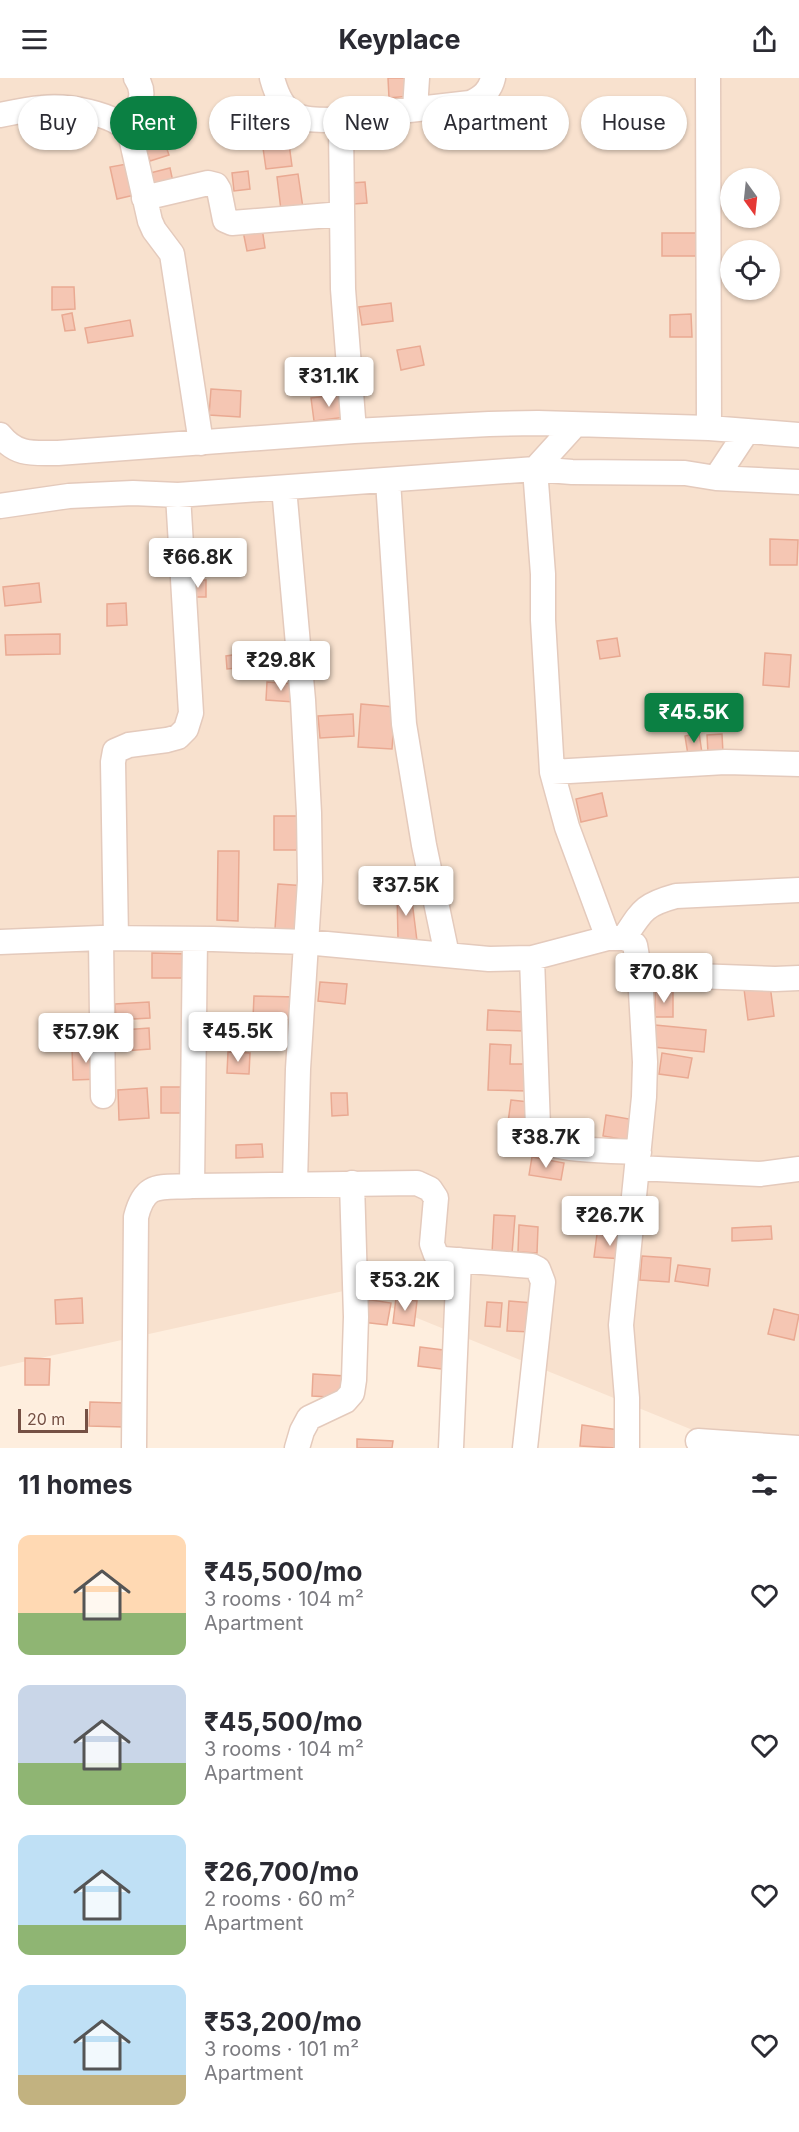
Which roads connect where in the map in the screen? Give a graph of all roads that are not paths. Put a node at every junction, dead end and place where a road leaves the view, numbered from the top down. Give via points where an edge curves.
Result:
1 (136, 78) edge
2 (272, 78) edge
3 (417, 78) edge
4 (494, 78) edge
5 (708, 78) edge
6 (142, 96) edge
7 (415, 110) junction
8 (410, 111) edge
9 (0, 115) edge
10 (110, 118) edge
11 (323, 119) edge
12 (134, 150) edge
13 (341, 150) edge
14 (144, 198) junction
15 (342, 214) junction
16 (575, 425) junction
17 (709, 428) junction
18 (354, 431) junction
19 (747, 431) junction
20 (0, 435) edge
21 (799, 435) edge
22 (201, 442) junction
23 (535, 469) junction
24 (716, 478) junction
25 (388, 481) junction
26 (799, 482) edge
27 (284, 488) junction
28 (178, 495) junction
29 (0, 506) edge
30 (799, 764) edge
31 (552, 772) junction
32 (799, 890) edge
33 (108, 938) junction
34 (616, 938) junction
35 (195, 939) junction
36 (0, 942) edge
37 (305, 942) junction
38 (447, 955) junction
39 (532, 958) junction
40 (640, 974) junction
41 (799, 978) edge
42 (103, 1096) dead end
43 (638, 1160) junction
44 (799, 1169) edge
45 (295, 1183) junction
46 (352, 1183) junction
47 (192, 1186) junction
48 (459, 1260) junction
49 (698, 1441) dead end
50 (134, 1448) edge
51 (297, 1448) edge
52 (451, 1448) edge
53 (525, 1448) edge
54 (627, 1448) edge
55 (798, 1448) edge

1 - 6 street
2 - 11 street via 277,95 289,112 307,119
3 - 7 street
4 - 7 street via 490,89 470,103
5 - 17 street
7 - 8 street
9 - 10 street via 58,107
12 - 14 street
13 - 15 street
14 - 15 street via 208,183 216,184 225,220 232,223
14 - 22 street via 154,230 172,254
15 - 18 street via 343,289
16 - 17 street
16 - 18 street via 489,424
16 - 23 street
17 - 19 street
18 - 22 street
19 - 21 street
19 - 24 street
20 - 22 street via 10,446 36,453
23 - 24 street via 685,473
23 - 25 street
23 - 31 street
24 - 26 street
25 - 27 street
25 - 38 street via 404,724
27 - 28 street
27 - 37 street via 309,802 310,881
28 - 29 street via 69,496
28 - 33 street via 191,713 186,729 178,737 115,751
30 - 31 street via 725,762
31 - 34 street via 567,827
32 - 34 street via 676,896 656,901
33 - 35 street
33 - 36 street
33 - 42 street
34 - 39 street
34 - 40 street via 635,945
35 - 37 street
35 - 47 street
37 - 38 street
37 - 45 street
38 - 39 street
39 - 43 street via 540,1135 544,1141 562,1147
40 - 41 street
40 - 43 street via 645,1062
43 - 44 street via 760,1174
43 - 54 street via 621,1325
45 - 46 street
45 - 47 street
46 - 48 street via 417,1183 430,1189 436,1198 432,1244 436,1255
46 - 51 street via 356,1317 352,1393 345,1401 309,1418
47 - 50 street via 154,1188 140,1202 136,1217
48 - 52 street
48 - 53 street via 532,1266 542,1276
49 - 55 street

